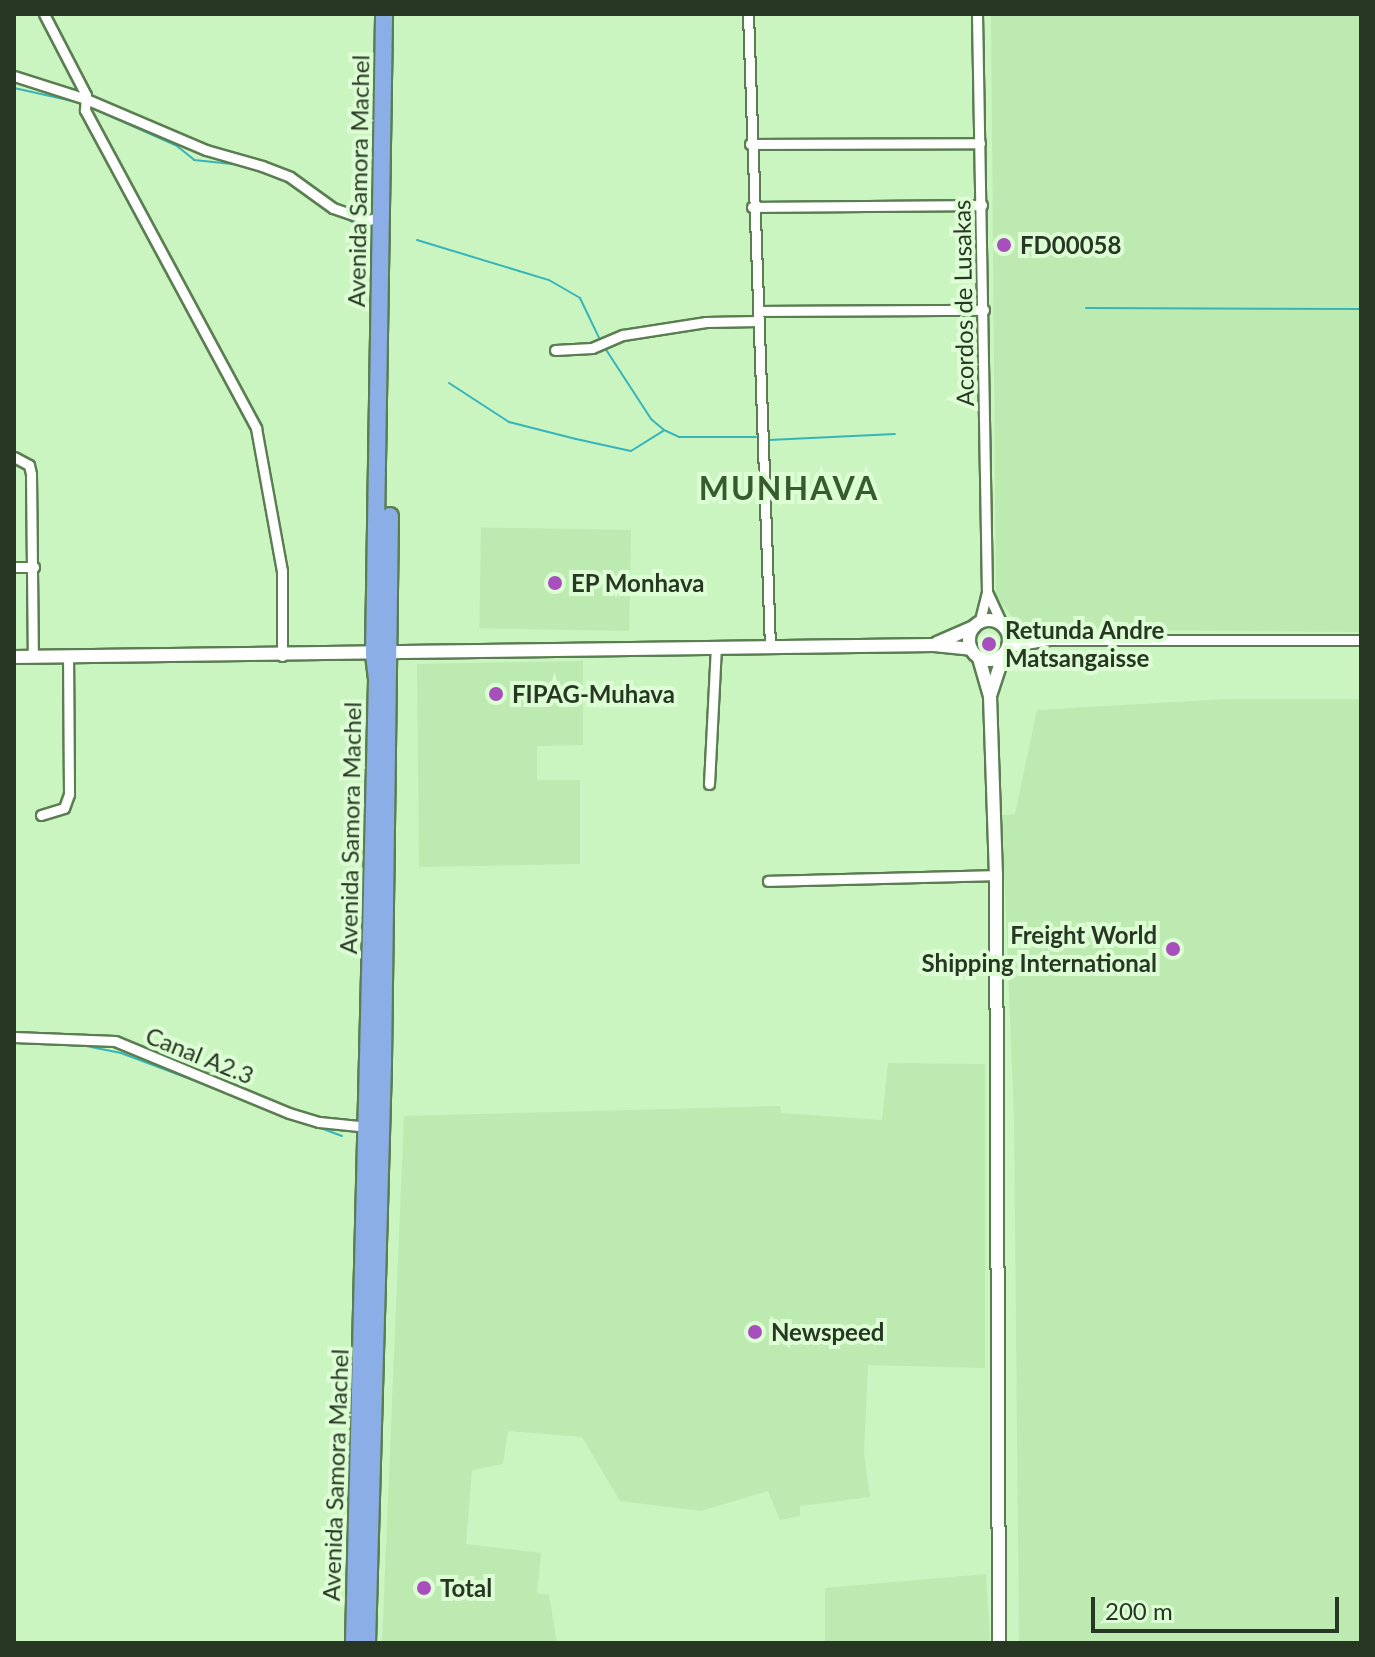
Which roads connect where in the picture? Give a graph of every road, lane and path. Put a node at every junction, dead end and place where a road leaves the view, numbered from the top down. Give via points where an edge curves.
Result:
1 (44, 14) edge
2 (384, 14) edge
3 (393, 14) edge
4 (748, 14) edge
5 (977, 14) edge
6 (14, 76) edge
7 (85, 103) junction
8 (980, 143) junction
9 (750, 144) junction
10 (982, 205) junction
11 (752, 207) junction
12 (381, 217) junction
13 (984, 310) junction
14 (758, 316) junction
15 (555, 350) dead end
16 (14, 457) edge
17 (14, 567) edge
18 (34, 567) junction
19 (987, 592) junction
20 (976, 625) junction
21 (1004, 628) junction
22 (1048, 640) junction
23 (1361, 640) edge
24 (934, 645) junction
25 (770, 647) junction
26 (716, 648) junction
27 (1006, 651) junction
28 (382, 654) junction
29 (975, 654) junction
30 (282, 656) junction
31 (14, 657) edge
32 (33, 657) junction
33 (68, 657) junction
34 (990, 696) junction
35 (709, 784) dead end
36 (41, 815) dead end
37 (996, 875) junction
38 (768, 881) dead end
39 (14, 1037) edge
40 (369, 1127) junction
41 (354, 1643) edge
42 (367, 1643) edge
43 (999, 1643) edge

1 - 7 street
2 - 12 highway, Avenida Samora Machel
3 - 28 highway, Avenida Samora Machel
4 - 9 street via 754,106
5 - 8 street, Acordos de Lusakas
6 - 7 street
7 - 12 street via 290,177 333,208 368,220
7 - 30 street via 256,428 282,571
8 - 9 street
8 - 10 street, Acordos de Lusakas
9 - 11 street
10 - 11 street
10 - 13 street, Acordos de Lusakas
11 - 14 street
12 - 28 highway, Avenida Samora Machel
13 - 14 street
13 - 19 street, Acordos de Lusakas
14 - 15 street via 623,335 592,348
14 - 25 street
16 - 18 street via 29,465 31,474
17 - 18 street
18 - 32 street
19 - 20 street
19 - 21 street
20 - 21 main road
20 - 24 main road
20 - 29 main road
21 - 22 street
21 - 27 main road
22 - 23 street
22 - 27 street
24 - 25 main road
24 - 29 main road
25 - 26 main road
26 - 28 main road
26 - 35 street
27 - 29 main road
27 - 34 main road
28 - 30 main road
28 - 40 highway, Avenida Samora Machel via 377,679
28 - 42 highway, Avenida Samora Machel
29 - 34 main road
30 - 33 main road
31 - 32 main road
32 - 33 main road
33 - 36 street via 69,794 64,808
34 - 37 main road
37 - 38 street
37 - 43 main road
39 - 40 street, Canal A2.3 via 115,1041 289,1113
40 - 41 highway, Avenida Samora Machel

